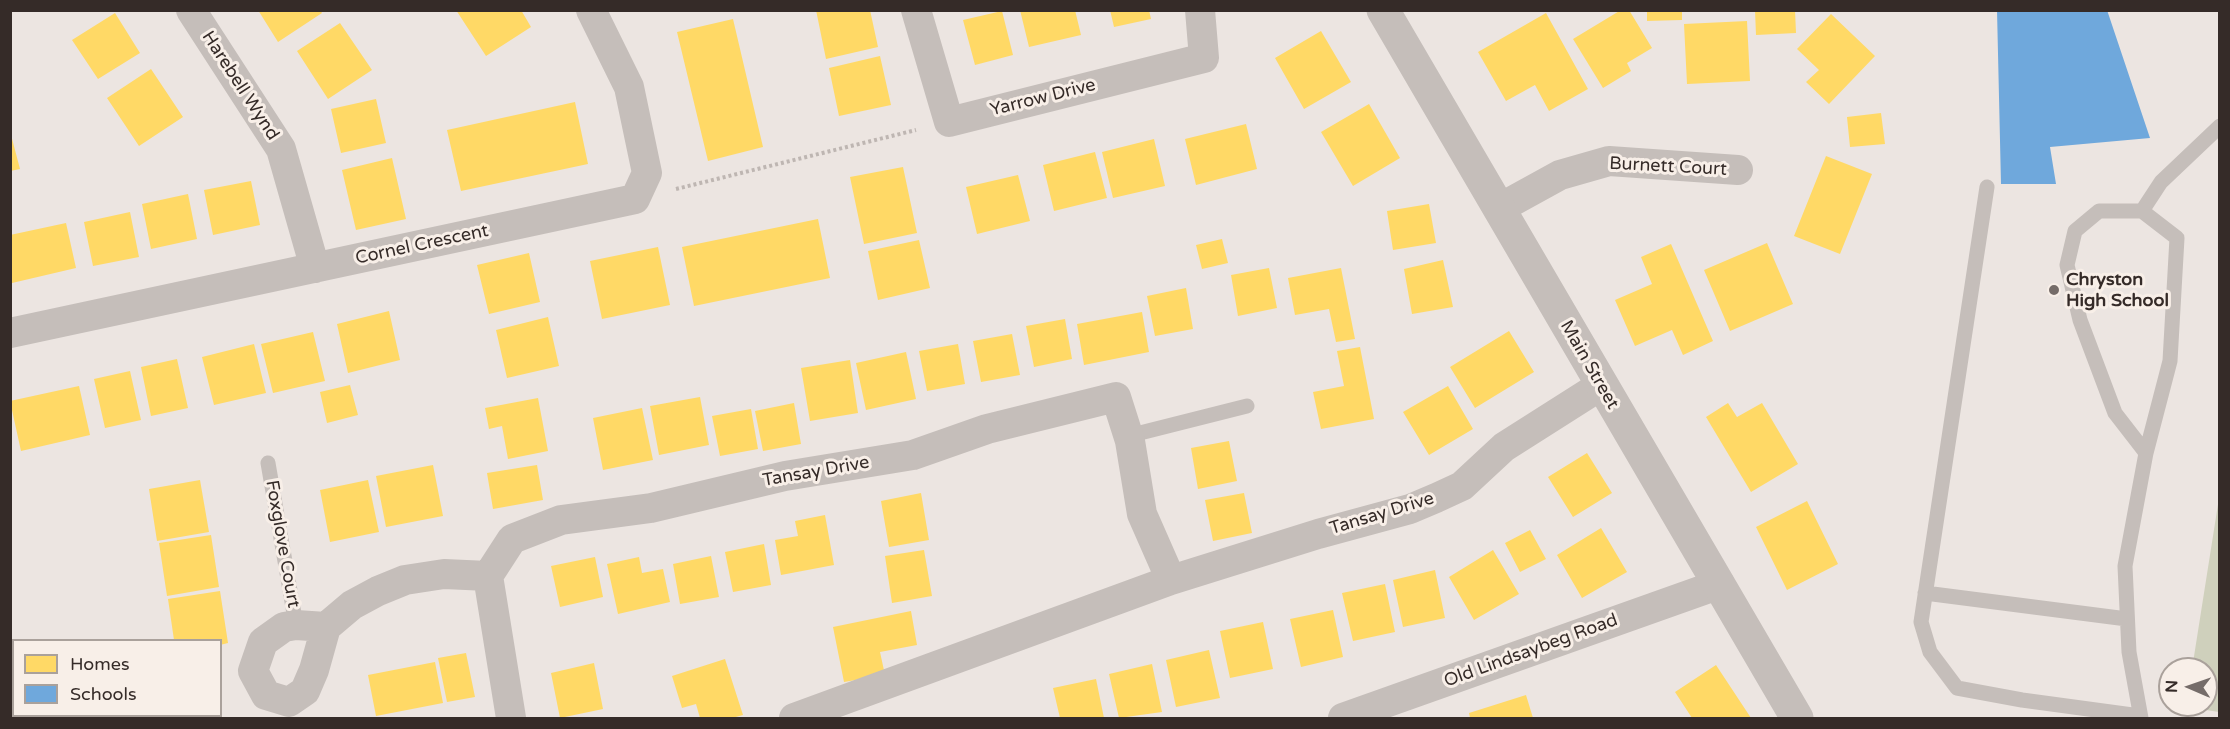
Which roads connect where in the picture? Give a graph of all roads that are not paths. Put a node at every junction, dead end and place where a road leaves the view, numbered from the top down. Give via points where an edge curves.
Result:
1 (191, 10) edge
2 (591, 10) edge
3 (916, 10) edge
4 (1200, 10) edge
5 (1383, 10) edge
6 (2220, 126) edge
7 (1738, 170) dead end
8 (1987, 187) dead end
9 (1500, 208) junction
10 (2142, 211) junction
11 (315, 268) junction
12 (10, 333) edge
13 (1600, 386) junction
14 (1247, 406) dead end
15 (1128, 436) junction
16 (2146, 453) junction
17 (268, 463) dead end
18 (488, 576) junction
19 (1171, 580) junction
20 (1720, 584) junction
21 (1925, 593) junction
22 (2127, 619) junction
23 (296, 625) junction
24 (326, 627) junction
25 (1396, 710) edge
26 (2140, 717) edge
27 (511, 718) edge
28 (794, 718) edge
29 (1343, 718) edge
30 (1797, 718) edge

1 - 11 street, Harebell Wynd via 281,149
2 - 11 street, Cornel Crescent via 629,87 647,173 635,199
3 - 4 street, Yarrow Drive via 949,122 1204,58
5 - 9 street, Main Street
6 - 10 lane via 2161,182
7 - 9 street, Burnett Court via 1609,161 1560,175
8 - 21 lane
9 - 13 street, Main Street
10 - 16 lane via 2177,238 2170,361
10 - 16 lane via 2099,211 2075,231 2067,265 2080,320 2115,413
11 - 12 street, Cornel Crescent
13 - 19 street, Tansay Drive via 1504,447 1462,486 1436,498
13 - 20 street, Main Street
14 - 15 lane
15 - 18 street, Tansay Drive via 1116,397 987,429 913,455 785,476 651,508 561,520 512,539
15 - 19 street, Tansay Drive via 1142,514
16 - 22 lane via 2125,566
17 - 23 lane, Foxglove Court
18 - 24 street via 444,574 405,580 352,605
18 - 27 street
19 - 28 street, Tansay Drive
20 - 25 street, Old Lindsaybeg Road
20 - 30 street, Main Street
21 - 22 lane
21 - 26 lane via 1922,622 1930,652 1957,688
22 - 26 lane
23 - 24 street, Foxglove Court
23 - 24 street, Foxglove Court via 284,627 263,642 253,671 266,694 290,702 304,691
25 - 29 street, Old Lindsaybeg Road

